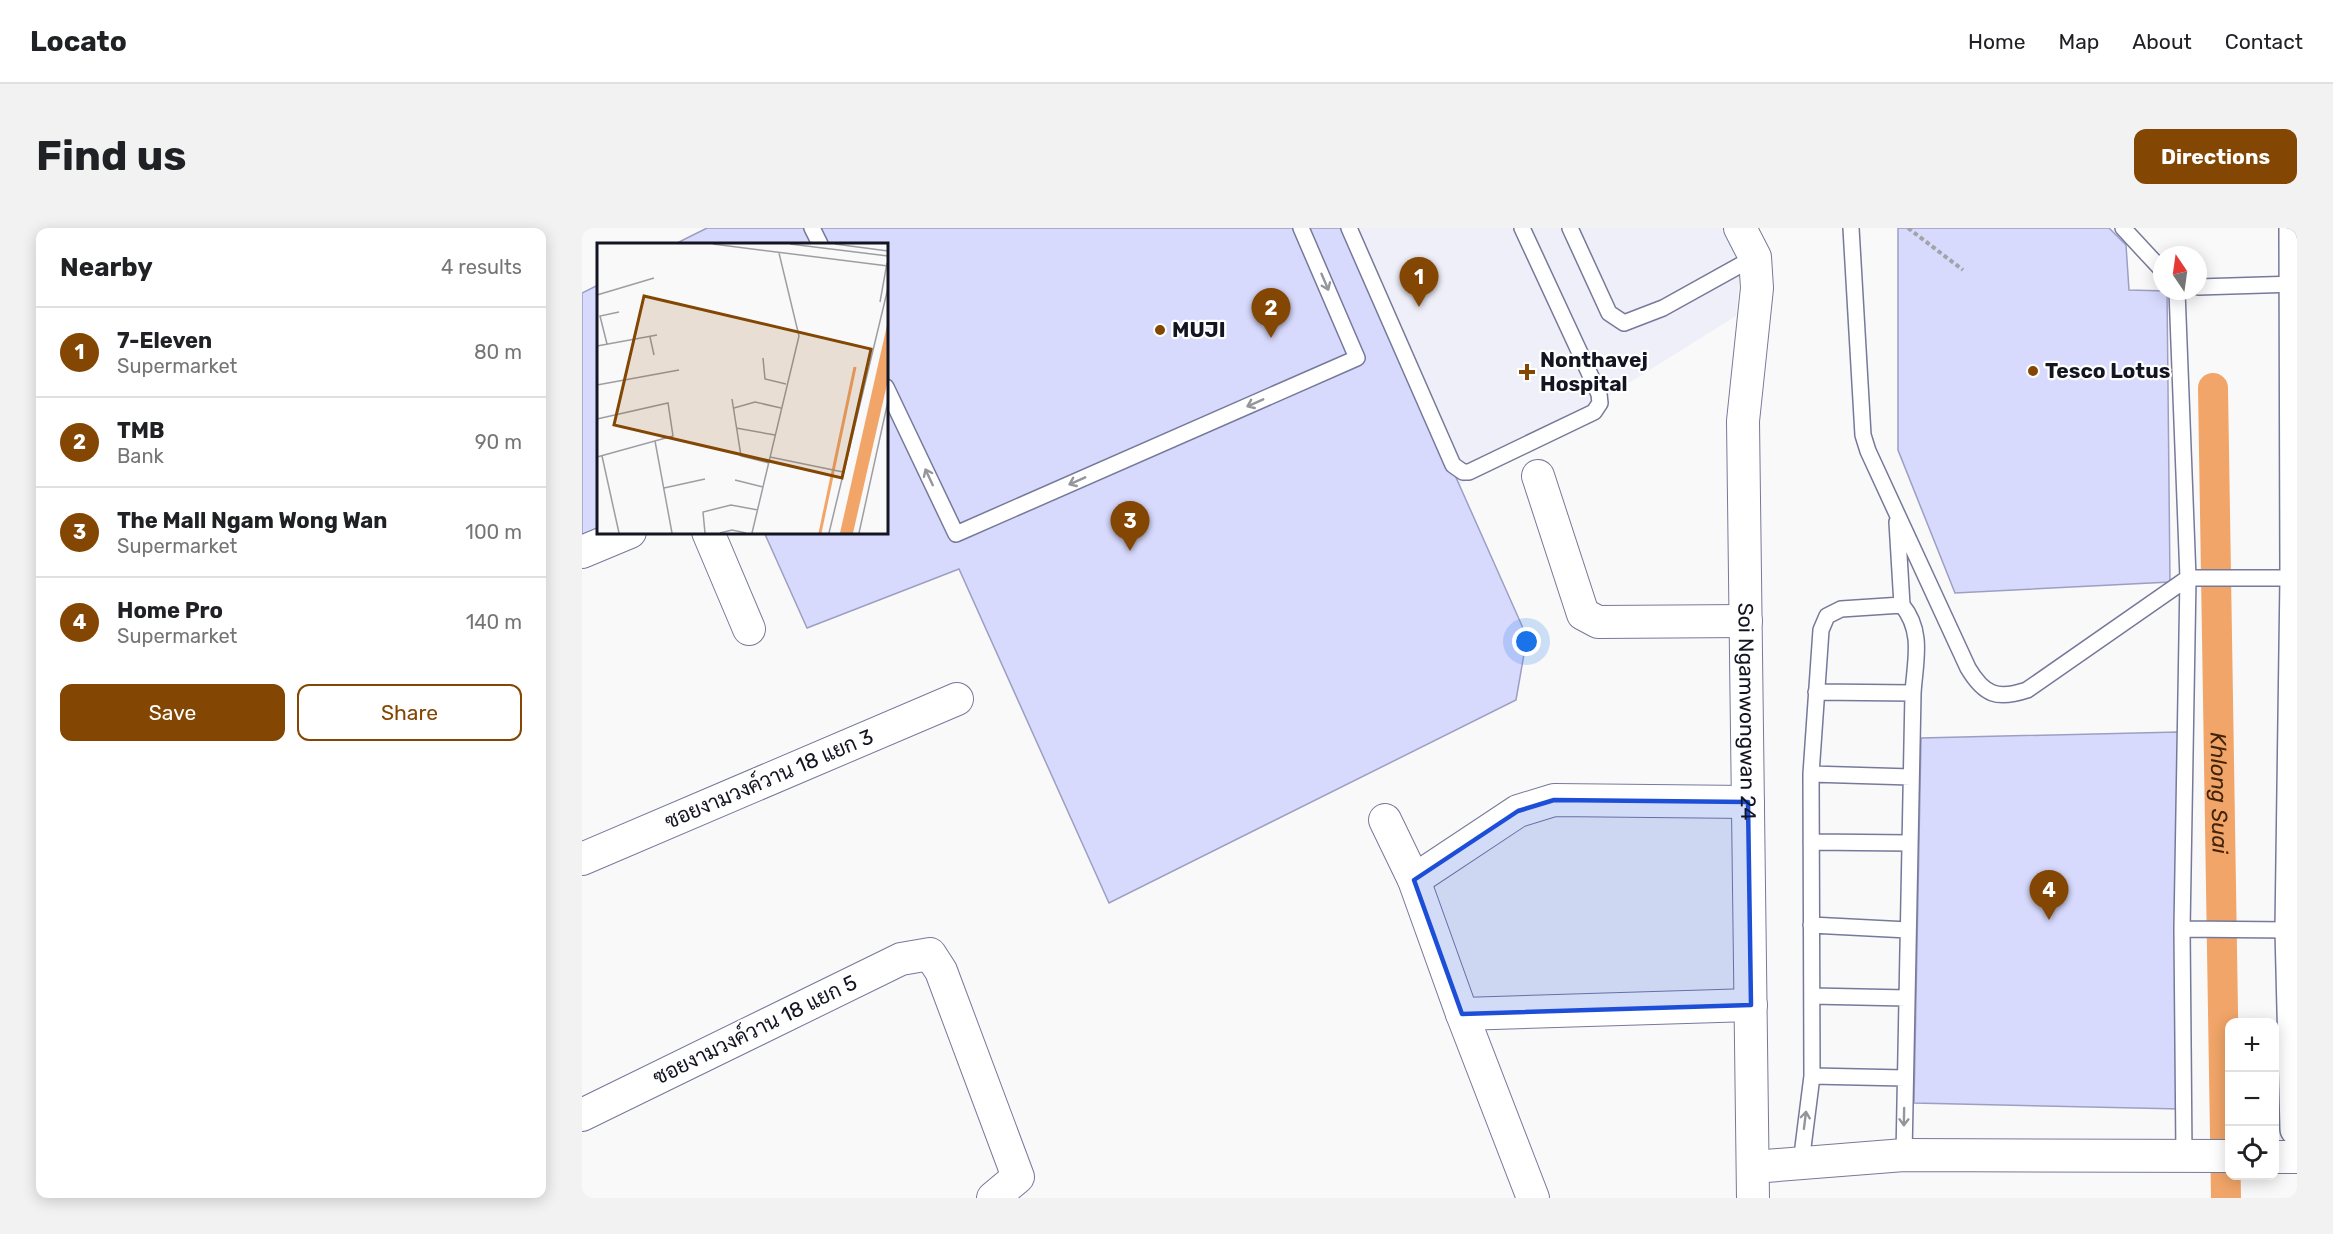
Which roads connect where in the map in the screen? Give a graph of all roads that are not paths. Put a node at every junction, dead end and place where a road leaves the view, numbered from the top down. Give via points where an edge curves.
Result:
1 (812, 228) edge
2 (1302, 228) edge
3 (1349, 228) edge
4 (1522, 228) edge
5 (1570, 228) edge
6 (1740, 228) edge
7 (1851, 228) edge
8 (2122, 228) edge
9 (2296, 228) edge
10 (819, 243) edge
11 (1755, 257) junction
12 (2153, 261) edge
13 (2296, 284) edge
14 (2207, 287) edge
15 (2177, 300) edge
16 (888, 391) edge
17 (1538, 476) dead end
18 (1896, 513) junction
19 (625, 534) edge
20 (709, 534) edge
21 (582, 552) edge
22 (2188, 578) junction
23 (2297, 578) edge
24 (1902, 605) junction
25 (1746, 621) junction
26 (749, 629) dead end
27 (1816, 692) junction
28 (1913, 693) junction
29 (957, 699) dead end
30 (1811, 774) junction
31 (1911, 777) junction
32 (1748, 802) junction
33 (1385, 820) dead end
34 (1812, 842) junction
35 (1910, 843) junction
36 (582, 859) edge
37 (1414, 880) junction
38 (1811, 925) junction
39 (2182, 929) junction
40 (1908, 930) junction
41 (2292, 930) junction
42 (1812, 996) junction
43 (1907, 998) junction
44 (1751, 1005) junction
45 (1462, 1014) junction
46 (1812, 1076) junction
47 (1905, 1078) junction
48 (582, 1115) edge
49 (2297, 1129) edge
50 (1904, 1155) junction
51 (2184, 1155) junction
52 (2225, 1156) edge
53 (2279, 1157) edge
54 (2297, 1157) edge
55 (1801, 1163) junction
56 (1753, 1167) junction
57 (993, 1198) edge
58 (1533, 1198) edge
59 (1753, 1198) edge

1 - 10 lane
2 -> 16 lane via 1358,358 956,534
3 - 4 lane via 1453,465 1469,472 1594,412 1600,403
5 - 11 lane via 1609,313 1624,323 1663,308
6 - 11 street, Soi Ngamwongwan 24
7 - 18 lane via 1863,435
8 - 12 lane
9 - 13 main road
11 - 25 street, Soi Ngamwongwan 24 via 1757,288 1743,421
13 - 14 lane
13 - 23 main road
15 - 22 lane
17 - 25 street via 1583,614 1590,620
18 - 22 lane via 1968,668 1988,692 2008,696 2027,690
18 - 24 lane
19 - 21 street
20 - 26 street
22 - 23 lane
22 - 39 lane
23 - 41 main road
24 - 27 lane via 1841,609 1827,616 1821,630
24 - 28 lane via 1913,617 1917,631
25 - 32 street, Soi Ngamwongwan 24
27 - 28 lane
27 - 30 lane
28 - 31 lane
29 - 36 street, ซอยงามวงค์วาน 18 แยก 3
30 - 31 lane
30 - 34 lane
31 - 35 lane
32 - 37 street via 1554,800 1518,811
32 - 44 street, Soi Ngamwongwan 24
33 - 37 street
34 - 35 lane
34 - 38 lane
35 - 40 lane
37 - 45 street
38 - 40 lane
38 - 42 lane
39 - 41 lane
39 - 51 lane
40 - 43 lane
41 - 49 main road
42 - 43 lane
42 - 46 lane
43 - 47 lane
44 - 45 street
44 - 56 street, Soi Ngamwongwan 24
45 - 58 street
46 - 47 lane
55 -> 46 lane
47 -> 50 lane
48 - 57 street, ซอยงามวงค์วาน 18 แยก 5 via 901,959 930,954 941,970 1018,1177
50 - 51 street
50 - 55 street
51 - 52 street
53 - 54 street
55 - 56 street
56 - 59 street, Soi Ngamwongwan 24

